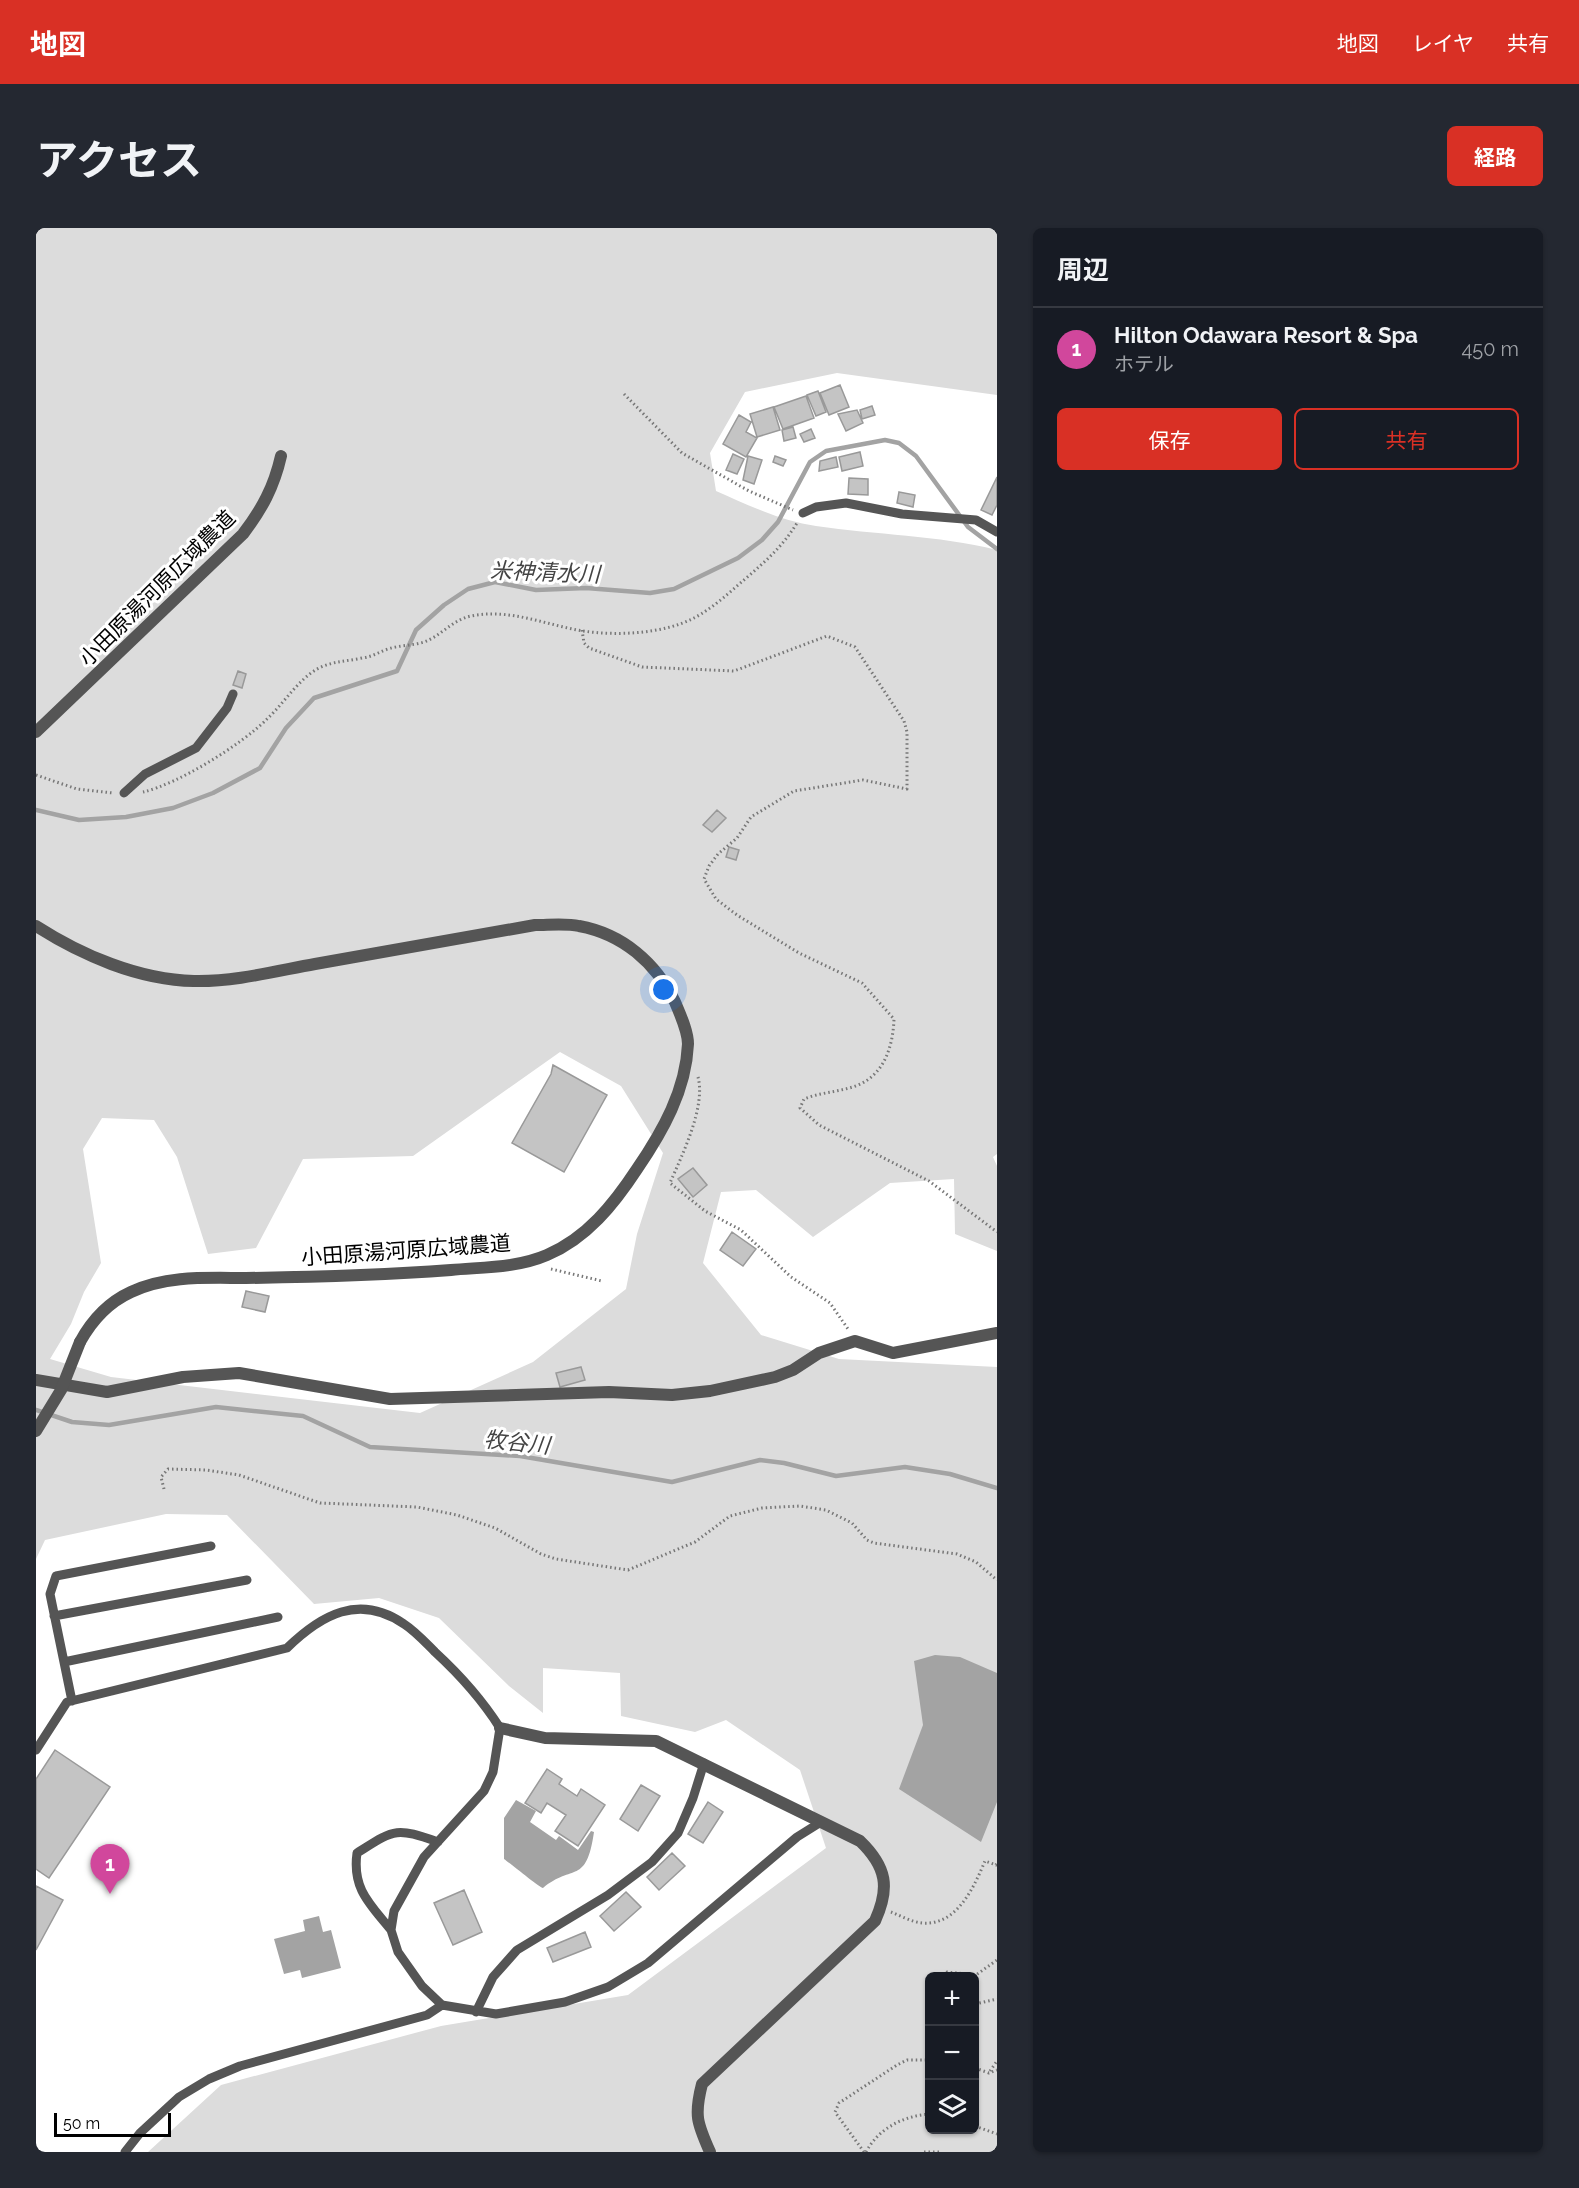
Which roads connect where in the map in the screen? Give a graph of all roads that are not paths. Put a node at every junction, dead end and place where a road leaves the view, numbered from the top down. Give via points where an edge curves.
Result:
1 (281, 456) dead end
2 (800, 512) road end
3 (997, 532) edge
4 (233, 694) dead end
5 (36, 732) edge
6 (124, 793) dead end
7 (36, 926) edge
8 (997, 1334) edge
9 (36, 1380) edge
10 (36, 1431) edge
11 (211, 1546) dead end
12 (247, 1580) dead end
13 (54, 1616) junction
14 (278, 1617) dead end
15 (64, 1662) junction
16 (72, 1701) junction
17 (500, 1728) junction
18 (36, 1750) edge
19 (704, 1763) junction
20 (821, 1822) junction
21 (438, 1842) junction
22 (392, 1930) junction
23 (442, 2005) junction
24 (476, 2012) junction
25 (125, 2152) edge
26 (710, 2152) edge

1 - 5 street, 小田原湯河原広域農道 via 275,483 243,534
2 - 3 lane via 846,503 976,520
4 - 6 lane via 196,748 145,774
7 - 10 street, 小田原湯河原広域農道, bridge via 92,956 123,967 151,976 194,981 244,976 535,925 578,926 613,937 638,952 656,971 680,1013 688,1040 681,1084 659,1137 621,1193 572,1242 511,1265 425,1272 178,1279 131,1292 98,1315 80,1342 61,1390
8 - 9 street via 892,1353 855,1341 819,1353 775,1377 672,1395 609,1392 390,1399 239,1373 183,1377 107,1392
11 - 13 lane via 56,1576 50,1594
12 - 13 lane
13 - 15 lane
14 - 15 lane
15 - 16 lane
16 - 17 lane via 286,1648 326,1616 364,1609 387,1614 406,1624 470,1685
16 - 18 lane via 67,1702
17 - 19 street via 545,1738 656,1740
17 - 21 lane via 493,1772 484,1791
19 - 20 street
19 - 24 lane via 678,1833 652,1862 608,1895 517,1950 493,1977
20 - 24 lane via 796,1837 648,1963 608,1987 553,2004 495,2014
20 - 26 street via 861,1841 873,1853 885,1883 881,1908 863,1935 702,2084 696,2108
21 - 22 lane via 405,1887 394,1911
21 - 22 lane via 407,1831 390,1832 357,1853 354,1872 365,1898
22 - 23 lane via 398,1952 422,1986
23 - 24 lane
23 - 25 lane via 427,2015 261,2060 208,2079 179,2097

